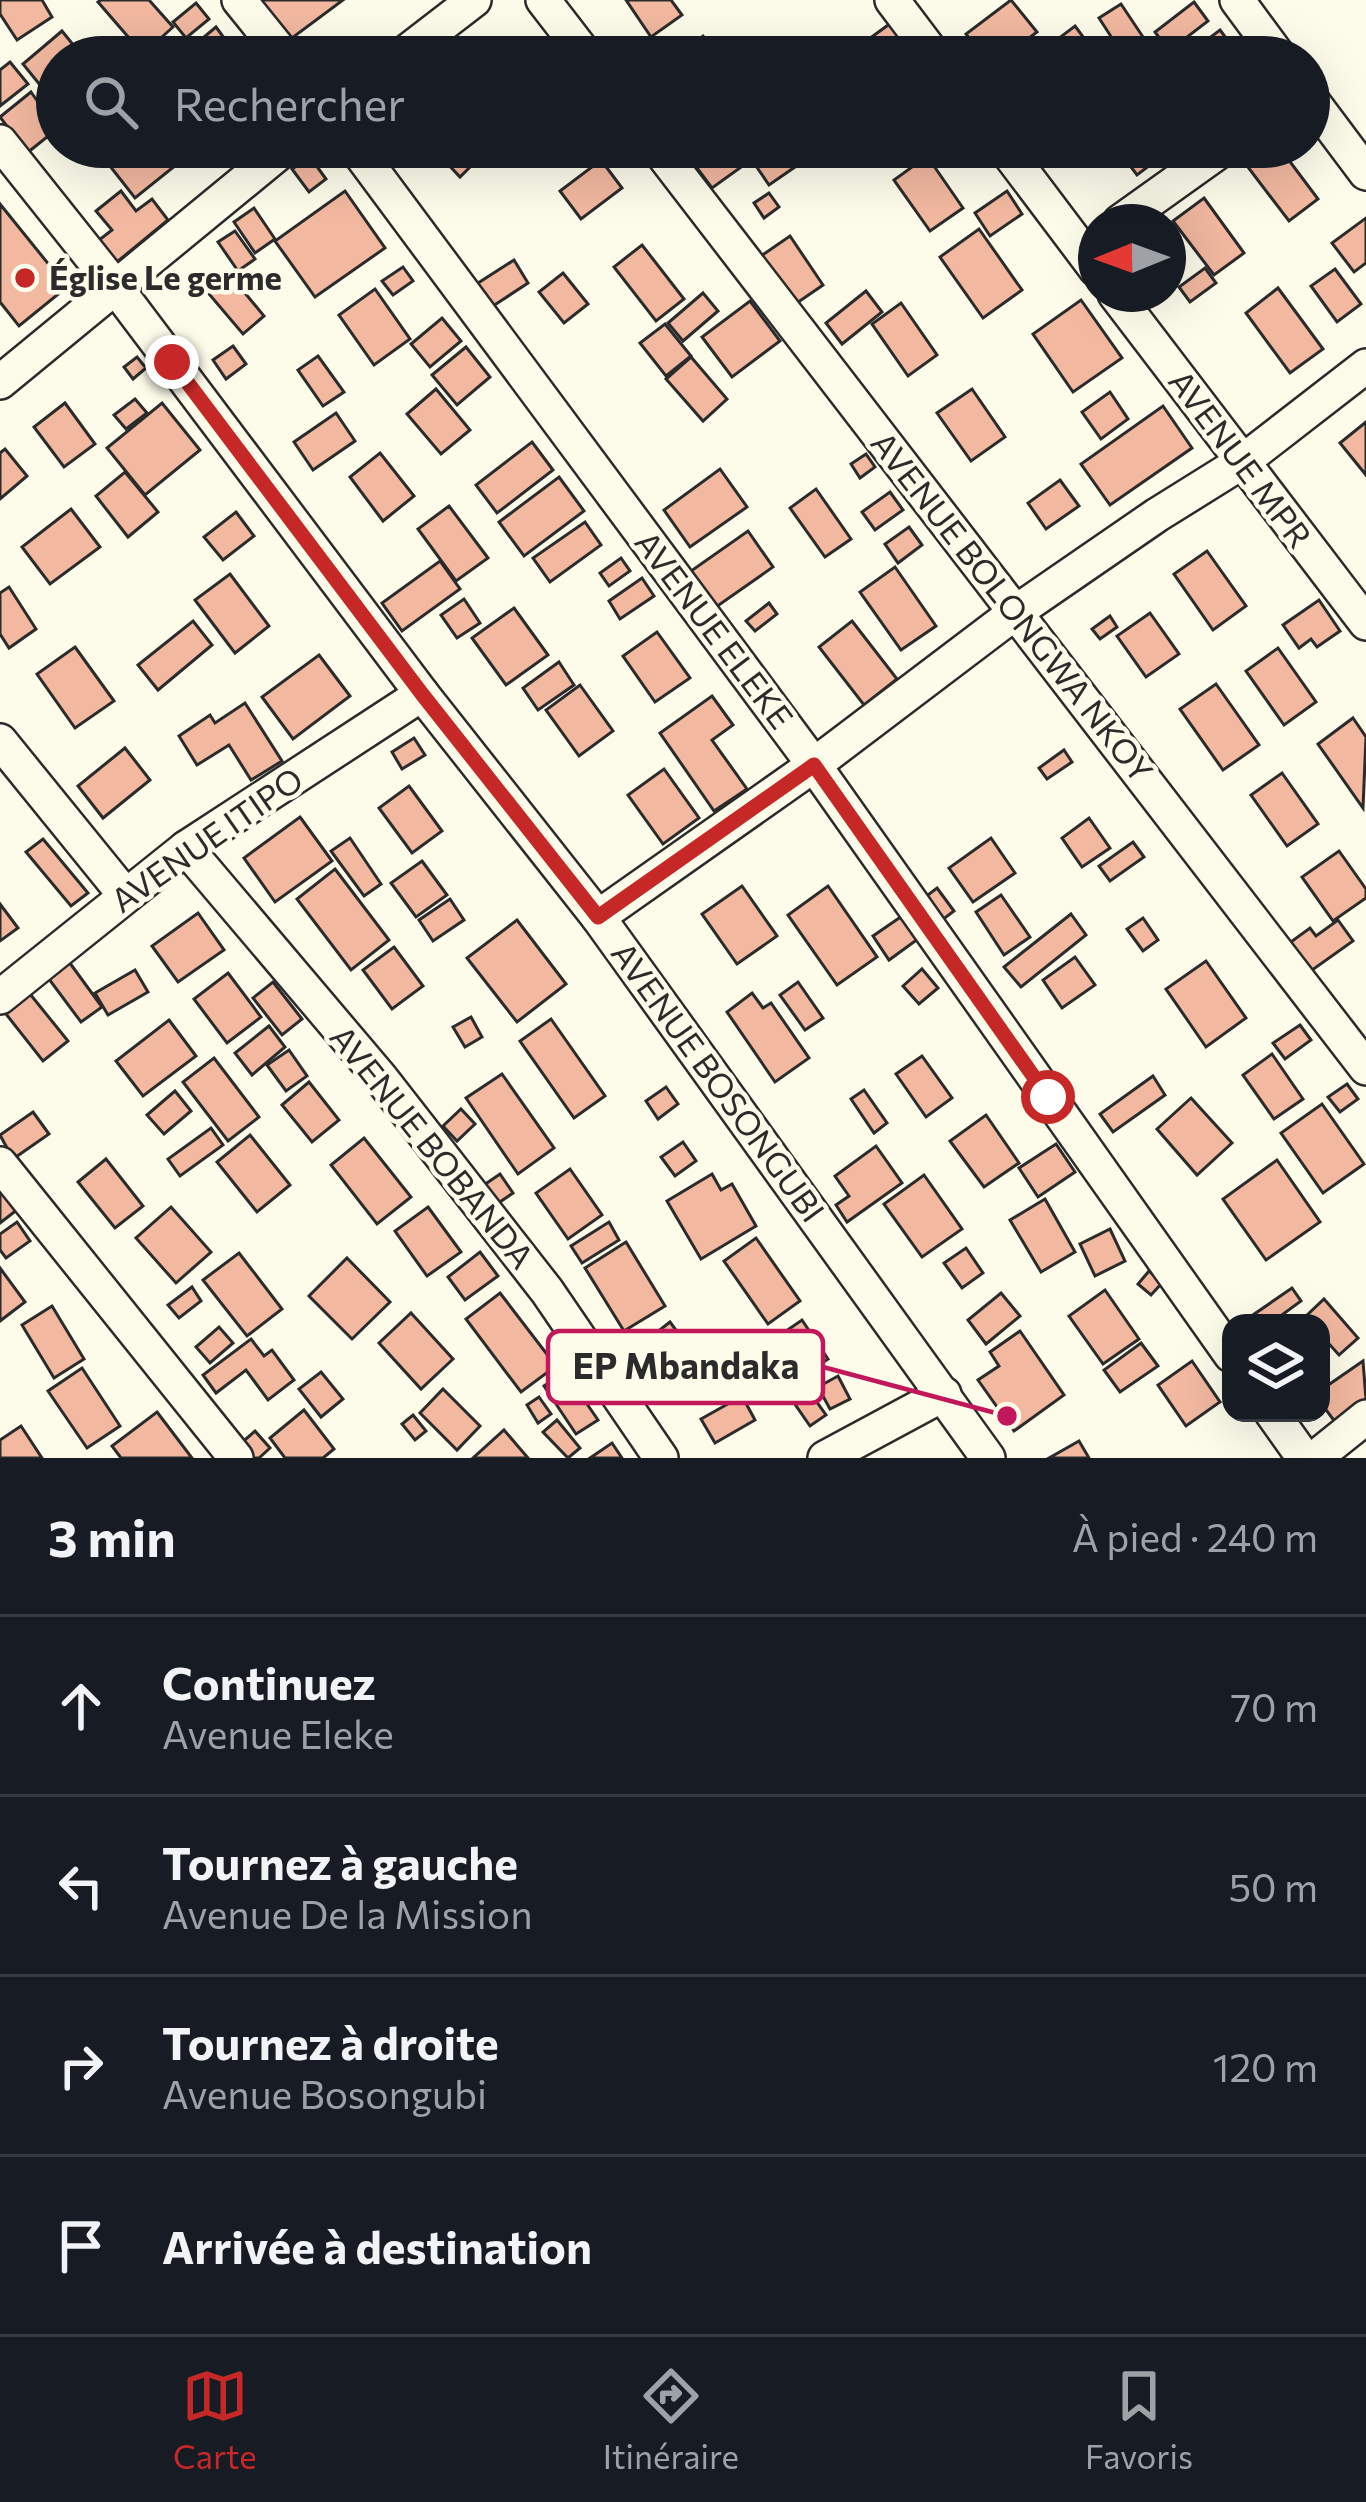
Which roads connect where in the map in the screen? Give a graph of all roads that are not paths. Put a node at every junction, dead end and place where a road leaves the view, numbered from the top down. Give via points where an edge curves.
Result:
1 (239, 0) edge
2 (474, 0) edge
3 (543, 0) edge
4 (892, 0) edge
5 (1237, 0) edge
6 (268, 36) edge
7 (427, 36) edge
8 (571, 36) edge
9 (919, 36) edge
10 (1264, 36) edge
11 (1330, 125) edge
12 (0, 142) edge
13 (261, 168) edge
14 (371, 168) edge
15 (673, 168) edge
16 (1021, 168) edge
17 (1196, 168) edge
18 (1366, 172) edge
19 (1145, 204) edge
20 (1078, 236) edge
21 (116, 289) junction
22 (1129, 312) edge
23 (1366, 365) edge
24 (0, 382) edge
25 (1242, 462) junction
26 (1016, 612) junction
27 (1366, 623) edge
28 (422, 694) junction
29 (0, 741) edge
30 (814, 765) junction
31 (186, 848) junction
32 (125, 895) junction
33 (598, 917) junction
34 (0, 997) edge
35 (1366, 1068) edge
36 (0, 1163) edge
37 (1222, 1341) edge
38 (944, 1394) junction
39 (1366, 1417) edge
40 (1278, 1422) edge
41 (236, 1458) edge
42 (661, 1458) edge
43 (825, 1458) edge
44 (988, 1458) edge
45 (1304, 1458) edge
46 (1315, 1458) edge

1 - 6 street
2 - 7 street
3 - 8 street
4 - 9 street
5 - 10 street
11 - 18 street
12 - 21 street, AVENUE BOSONGUBI
13 - 21 street
14 - 30 street, AVENUE ELEKE
15 - 26 street, AVENUE BOLONGWA NKOY
16 - 20 street
17 - 19 street
21 - 24 street
21 - 28 street, AVENUE BOSONGUBI
22 - 25 street, AVENUE MPR
23 - 25 street
25 - 26 street
25 - 27 street, AVENUE MPR
26 - 30 street
26 - 35 street, AVENUE BOLONGWA NKOY
28 - 31 street, AVENUE ITIPO
28 - 33 street, AVENUE BOSONGUBI
29 - 32 street
30 - 33 street
30 - 37 street, AVENUE ELEKE
31 - 32 street, AVENUE ITIPO
31 - 42 street, AVENUE BOBANDA via 547,1291
32 - 34 street, AVENUE ITIPO
33 - 38 street, AVENUE BOSONGUBI
36 - 41 street
38 - 43 street
38 - 44 street, AVENUE BOSONGUBI
39 - 46 street
40 - 45 street

